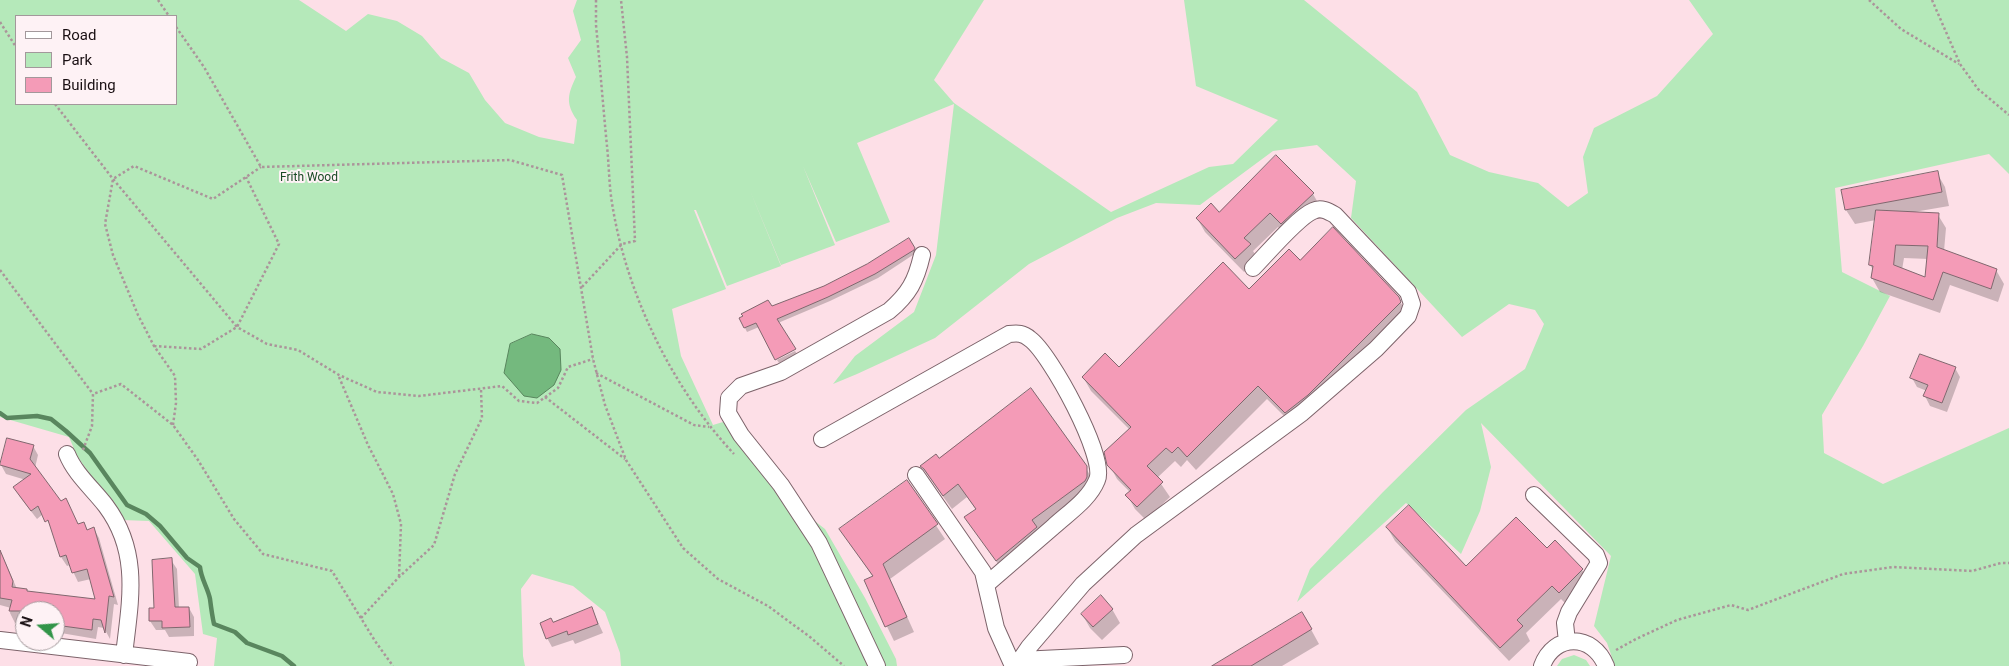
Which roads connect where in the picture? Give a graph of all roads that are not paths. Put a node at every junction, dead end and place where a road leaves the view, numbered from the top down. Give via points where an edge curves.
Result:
1 (922, 255) dead end
2 (1253, 268) dead end
3 (822, 439) dead end
4 (70, 460) road end
5 (916, 475) dead end
6 (1534, 495) dead end
7 (987, 584) junction
8 (0, 640) edge
9 (1567, 642) junction
10 (124, 655) junction
11 (1124, 655) dead end
12 (189, 660) edge
13 (1604, 662) edge
14 (1016, 664) edge
15 (877, 666) edge
16 (1542, 666) edge

1 - 15 street via 917,277 904,298 890,311 781,372 741,386 729,398 728,413 741,435 781,485 819,544
2 - 14 street via 1297,223 1314,210 1324,209 1336,215 1408,292 1412,304 1408,316 1376,349 1302,413 1136,535 1096,571
3 - 7 street via 1009,334 1021,333 1032,340 1069,392 1096,458 1098,479 1085,499
4 - 10 street via 107,507 126,546 131,566 131,587
5 - 7 street via 983,572
6 - 9 street via 1596,555 1599,563 1569,612
7 - 14 street via 996,628
8 - 10 street
9 - 13 street via 1584,643 1593,648
9 - 16 street via 1546,655
10 - 12 street
11 - 14 street

